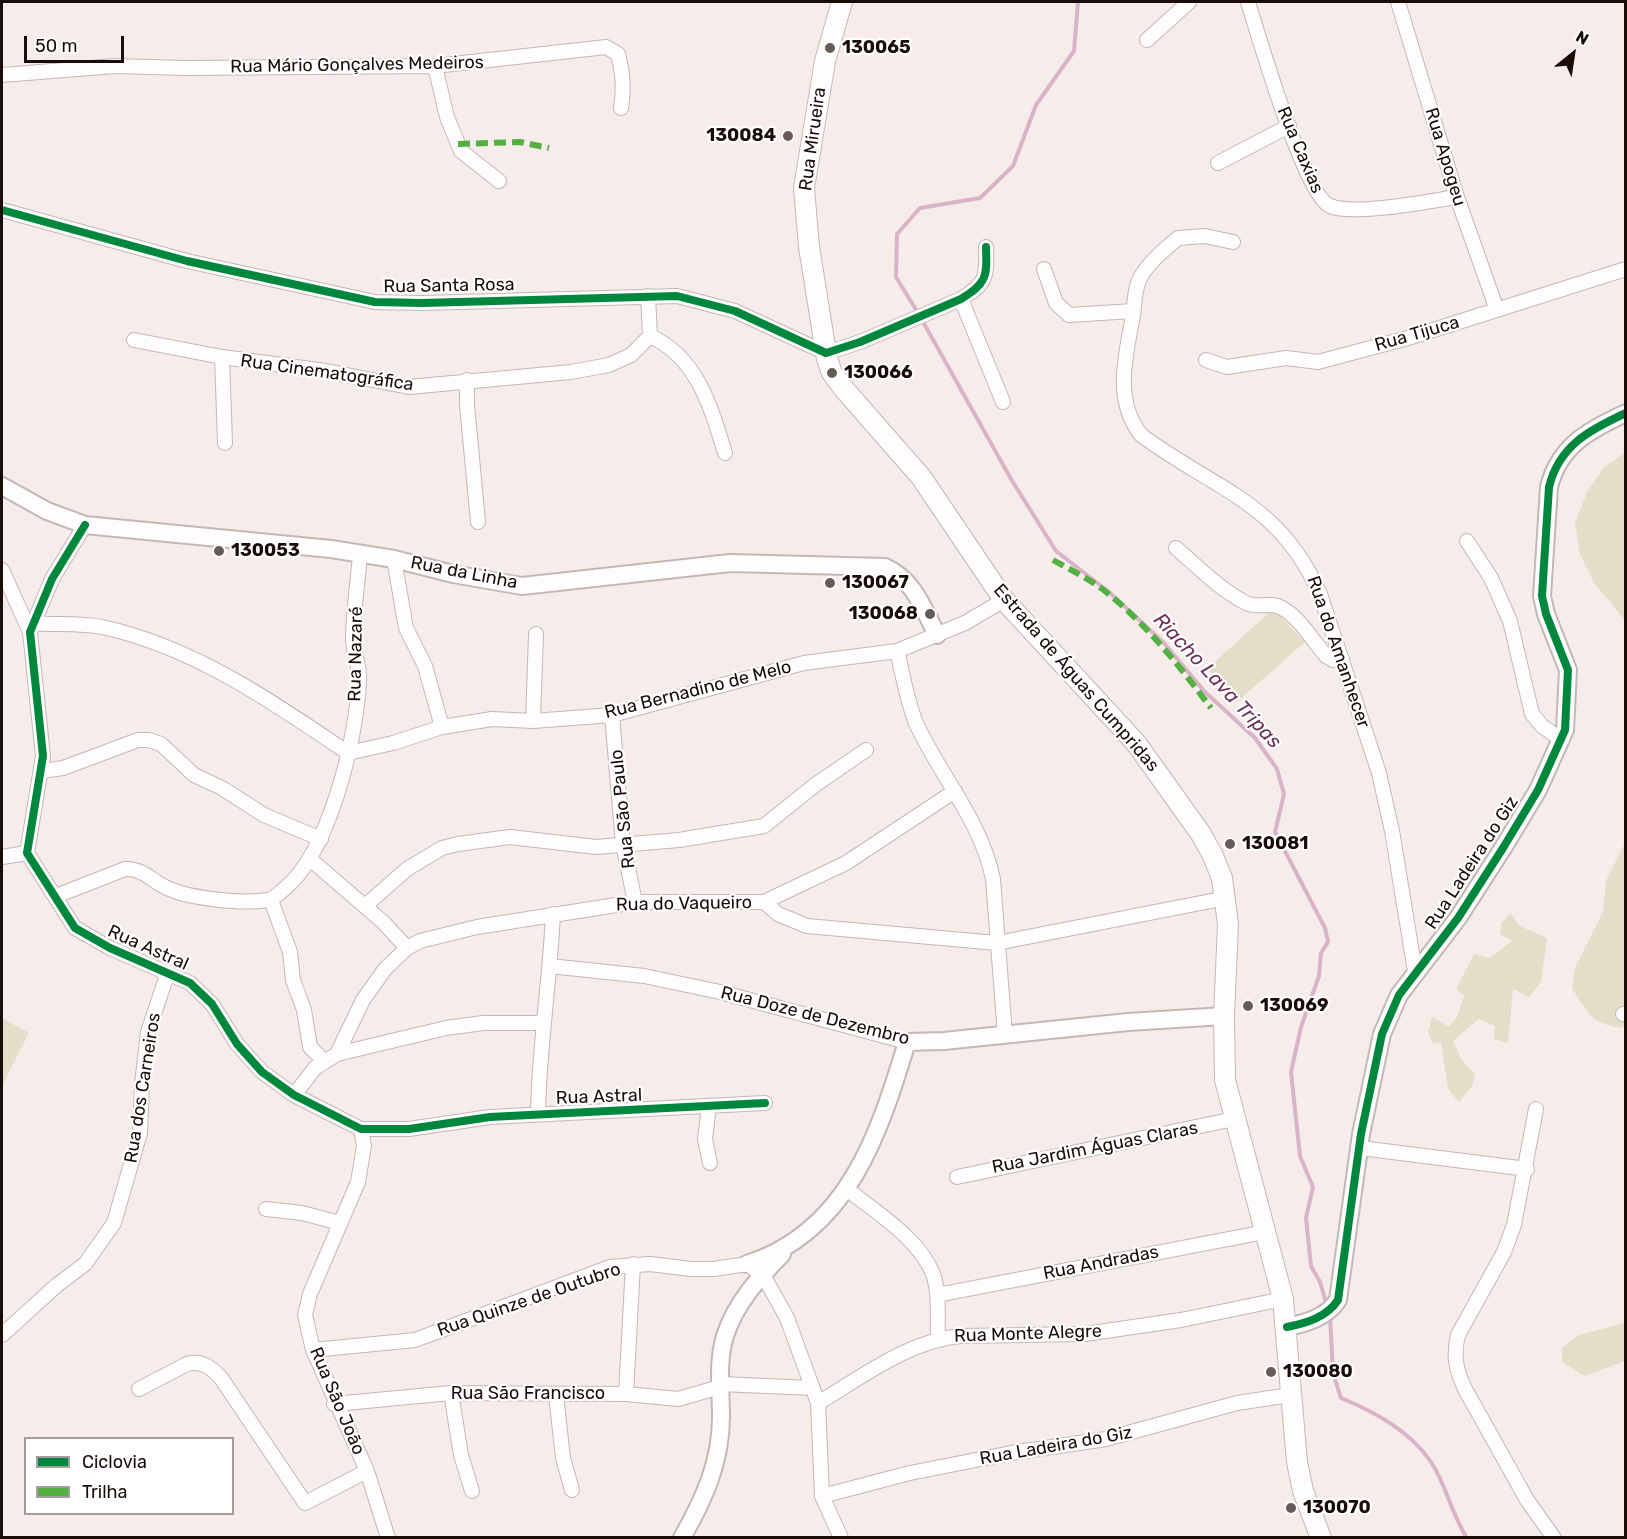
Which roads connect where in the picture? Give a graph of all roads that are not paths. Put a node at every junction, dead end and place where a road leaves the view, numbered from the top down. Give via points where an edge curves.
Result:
1 (842, 2) edge
2 (1189, 2) edge
3 (1248, 2) edge
4 (1398, 2) edge
5 (1147, 40) dead end
6 (435, 66) junction
7 (2, 75) edge
8 (621, 108) dead end
9 (1289, 126) junction
10 (1218, 163) dead end
11 (499, 181) dead end
12 (1457, 197) junction
13 (2, 210) edge
14 (1233, 242) dead end
15 (986, 247) dead end
16 (1044, 269) dead end
17 (1626, 269) edge
18 (648, 296) junction
19 (961, 298) junction
20 (1497, 310) junction
21 (1133, 311) junction
22 (821, 313) joint
23 (650, 336) junction
24 (134, 340) dead end
25 (826, 353) junction
26 (222, 357) junction
27 (1206, 360) dead end
28 (467, 380) junction
29 (1003, 402) dead end
30 (1626, 413) edge
31 (225, 444) dead end
32 (725, 453) dead end
33 (2, 486) edge
34 (478, 522) dead end
35 (85, 525) junction
36 (1467, 541) dead end
37 (1176, 548) dead end
38 (360, 554) junction
39 (394, 559) junction
40 (2, 570) edge
41 (1004, 600) junction
42 (32, 628) junction
43 (536, 634) dead end
44 (937, 635) junction
45 (897, 651) junction
46 (1342, 659) junction
47 (612, 715) junction
48 (533, 721) junction
49 (442, 727) junction
50 (1562, 740) junction
51 (866, 750) dead end
52 (348, 753) junction
53 (42, 771) junction
54 (955, 791) junction
55 (321, 839) junction
56 (623, 844) junction
57 (27, 853) junction
58 (2, 857) edge
59 (310, 859) junction
60 (56, 896) junction
61 (1226, 898) junction
62 (271, 900) junction
63 (635, 902) junction
64 (764, 902) junction
65 (365, 906) junction
66 (553, 914) junction
67 (998, 943) junction
68 (407, 948) junction
69 (550, 966) junction
70 (1415, 971) junction
71 (168, 972) junction
72 (1224, 1016) junction
73 (543, 1023) junction
74 (1005, 1035) junction
75 (907, 1042) junction
76 (337, 1054) junction
77 (323, 1060) junction
78 (294, 1095) junction
79 (765, 1103) dead end
80 (709, 1106) junction
81 (1536, 1109) dead end
82 (538, 1114) junction
83 (1234, 1119) junction
84 (361, 1128) junction
85 (1361, 1148) junction
86 (710, 1163) dead end
87 (1527, 1169) junction
88 (957, 1177) dead end
89 (847, 1189) junction
90 (266, 1209) dead end
91 (340, 1223) junction
92 (1265, 1232) junction
93 (790, 1246) junction
94 (633, 1264) junction
95 (747, 1264) junction
96 (763, 1275) junction
97 (937, 1295) junction
98 (1283, 1299) junction
99 (1287, 1327) junction
100 (2, 1335) edge
101 (938, 1339) junction
102 (313, 1350) junction
103 (720, 1385) junction
104 (813, 1388) junction
105 (139, 1389) dead end
106 (451, 1393) junction
107 (626, 1394) junction
108 (556, 1395) junction
109 (1290, 1395) junction
110 (818, 1403) junction
111 (334, 1404) junction
112 (367, 1471) junction
113 (572, 1490) dead end
114 (472, 1491) dead end
115 (822, 1496) junction
116 (388, 1538) edge
117 (682, 1538) edge
118 (841, 1538) edge
119 (1321, 1538) edge
120 (1554, 1538) edge

1 - 22 main road, Rua Mirueira via 825,61 804,188 807,236
2 - 5 street
3 - 9 street, Rua Caxias
4 - 12 street, Rua Apogeu
6 - 7 street, Rua Mário Gonçalves Medeiros via 115,66
6 - 8 street, Rua Mário Gonçalves Medeiros via 606,47 618,54
6 - 11 street via 460,151
9 - 10 street
9 - 12 street, Rua Caxias via 1317,196 1327,205 1393,206
12 - 20 street, Rua Apogeu
13 - 18 street, Rua Santa Rosa via 187,261 375,302
14 - 21 street, Rua do Amanhecer via 1205,236 1178,238 1143,273
15 - 19 street via 983,283
16 - 21 street via 1056,303 1069,315
17 - 20 street, Rua Tijuca
18 - 23 street
18 - 25 street, Rua Santa Rosa via 677,296 735,311
19 - 25 street
19 - 29 street
20 - 27 street, Rua Tijuca via 1318,362 1286,358 1227,367
21 - 46 street, Rua do Amanhecer via 1123,388 1131,422 1156,446 1237,494 1291,542 1308,566
22 - 25 main road, Estrada de Águas Cumpridas
23 - 28 street, Rua Cinematográfica via 631,355 609,365
23 - 32 street via 666,343 689,366 702,387
24 - 26 street, Rua Cinematográfica
25 - 41 main road, Estrada de Águas Cumpridas via 832,373 921,477
26 - 28 street, Rua Cinematográfica via 409,387
26 - 31 street
28 - 34 street
30 - 50 street, Rua Ladeira do Giz via 1599,425 1570,446 1553,472 1549,488 1542,596 1568,670 1568,719
33 - 35 street, Rua da Linha via 46,511
35 - 38 street, Rua da Linha
35 - 42 street via 52,579
36 - 50 street via 1491,578 1510,621 1532,714
37 - 46 street via 1246,603 1283,609 1326,656
38 - 39 street, Rua da Linha
38 - 52 street, Rua Nazaré via 353,637 359,681
39 - 44 street, Rua da Linha via 522,586 730,563 885,567 898,573 914,590
39 - 49 street via 406,628 424,666
40 - 42 street
41 - 44 street, Rua Bernadino de Melo
41 - 61 main road, Estrada de Águas Cumpridas via 1098,699 1161,776 1213,856
42 - 52 street via 99,627 185,655 255,693
42 - 53 street via 44,741
43 - 48 street
44 - 45 street, Rua Bernadino de Melo
45 - 47 street, Rua Bernadino de Melo via 804,663
45 - 54 street via 915,721
46 - 70 street, Rua do Amanhecer via 1384,795
47 - 48 street, Rua Bernadino de Melo
47 - 56 street, Rua São Paulo
48 - 49 street, Rua Bernadino de Melo via 492,719
49 - 52 street, Rua Bernadino de Melo
50 - 70 street, Rua Ladeira do Giz via 1538,790 1486,875 1458,918
51 - 56 street via 764,826 679,840
52 - 55 street
53 - 55 street via 63,768 138,740 149,740 161,744 194,775 264,815
53 - 57 street
54 - 64 street via 846,863
54 - 67 street via 989,857
55 - 59 street
56 - 63 street, Rua São Paulo
56 - 65 street via 596,848 510,837 458,844 442,848 407,869
57 - 58 street
57 - 60 street, Rua Astral
59 - 62 street
59 - 65 street
60 - 62 street via 133,868 183,894
60 - 71 street, Rua Astral via 75,928 110,948
61 - 67 street, Rua do Vaqueiro
61 - 72 main road, Estrada de Águas Cumpridas
62 - 77 street via 290,952 310,1047
63 - 64 street, Rua do Vaqueiro
63 - 66 street, Rua do Vaqueiro
64 - 67 street, Rua do Vaqueiro via 778,914 807,926
65 - 68 street
66 - 68 street, Rua do Vaqueiro via 445,933
66 - 69 street
67 - 74 street
68 - 76 street, Rua do Vaqueiro via 385,969 363,1000
69 - 73 street
69 - 75 street, Rua Doze de Dezembro via 644,976 720,992
70 - 85 street, Rua Ladeira do Giz via 1399,995 1382,1034
71 - 78 street, Rua Astral via 201,991 250,1060
71 - 100 street, Rua dos Carneiros via 148,1032 140,1133 114,1223 85,1264
72 - 74 street, Rua Doze de Dezembro
72 - 83 main road, Estrada de Águas Cumpridas via 1225,1080
73 - 76 street via 483,1023 446,1028
73 - 82 street
74 - 75 street, Rua Doze de Dezembro
75 - 89 street via 882,1121
76 - 77 street
77 - 78 street
78 - 84 street, Rua Astral
79 - 80 street, Rua Astral
80 - 82 street, Rua Astral
80 - 86 street via 705,1139
81 - 87 street
82 - 84 street, Rua Astral via 409,1129
83 - 88 street, Rua Jardim Águas Claras
83 - 92 main road, Estrada de Águas Cumpridas
84 - 91 street, Rua São João via 363,1160
85 - 87 street
85 - 99 street, Rua Ladeira do Giz via 1338,1300 1325,1314
87 - 120 street via 1504,1252 1458,1335 1455,1350 1457,1371 1465,1389 1527,1500
89 - 93 street
89 - 97 street via 926,1258
90 - 91 street
91 - 102 street, Rua São João via 306,1306
92 - 97 street, Rua Andradas
92 - 98 main road, Estrada de Águas Cumpridas
93 - 95 street via 774,1256
93 - 96 street
94 - 95 street, Rua Quinze de Outubro via 691,1269
94 - 102 street, Rua Quinze de Outubro via 610,1267 415,1340
94 - 107 street
95 - 96 street
96 - 103 street via 742,1300 725,1335
96 - 104 street via 788,1318
97 - 101 street
98 - 99 main road, Estrada de Águas Cumpridas
98 - 101 street, Rua Monte Alegre via 1085,1334
99 - 109 main road, Estrada de Águas Cumpridas
101 - 110 street, Rua Monte Alegre via 916,1346
102 - 111 street, Rua São João
103 - 104 street, Rua São Francisco
103 - 107 street, Rua São Francisco via 678,1399
103 - 117 street via 720,1438 712,1476
104 - 110 street
105 - 112 street via 187,1364 209,1366 305,1503
106 - 108 street, Rua São Francisco
106 - 111 street, Rua São Francisco
106 - 114 street via 461,1455
107 - 108 street, Rua São Francisco
108 - 113 street via 563,1458
109 - 115 street, Rua Ladeira do Giz via 1237,1403 1106,1439 910,1473
109 - 119 main road, Estrada de Águas Cumpridas via 1301,1481
110 - 115 street
111 - 112 street, Rua São João
112 - 116 street, Rua São João
115 - 118 street

